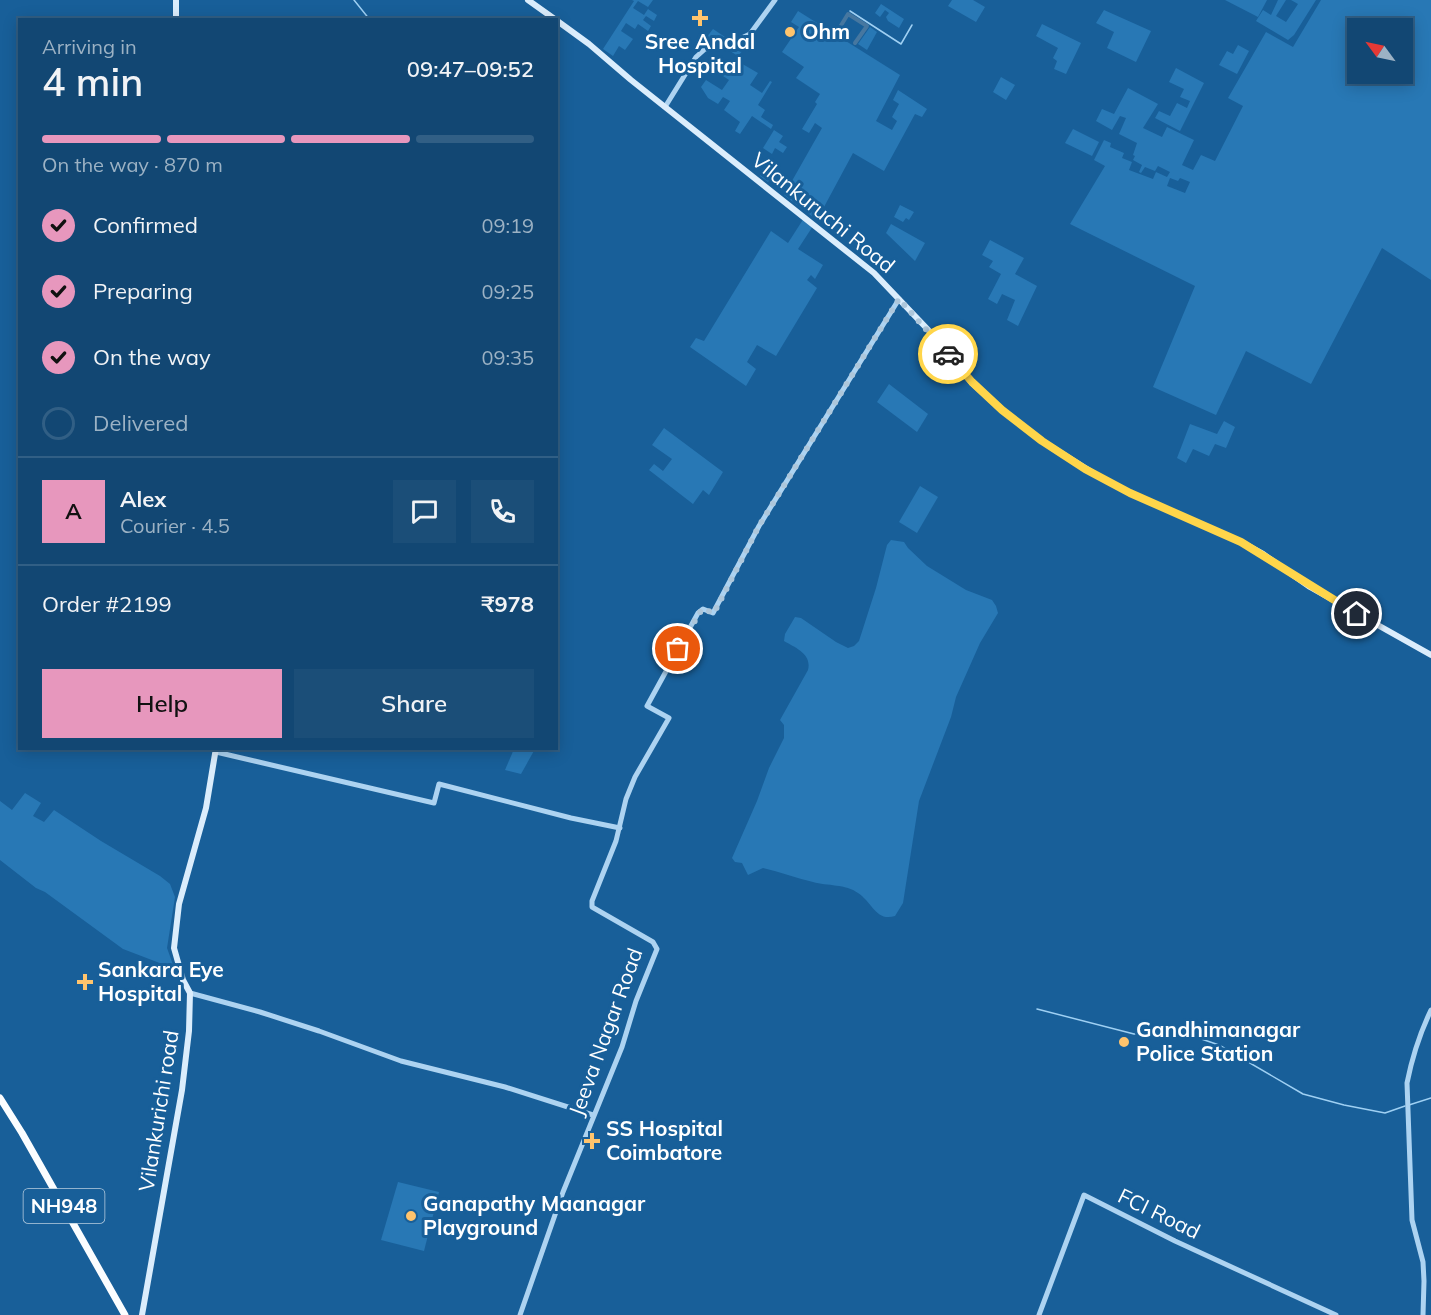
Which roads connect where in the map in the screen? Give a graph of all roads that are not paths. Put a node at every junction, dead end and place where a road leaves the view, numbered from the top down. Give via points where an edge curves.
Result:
1 (176, 0) edge
2 (528, 0) edge
3 (775, 0) edge
4 (176, 18) edge
5 (553, 18) edge
6 (558, 21) edge
7 (665, 106) junction
8 (899, 299) junction
9 (1431, 655) edge
10 (216, 750) edge
11 (620, 828) junction
12 (190, 993) junction
13 (1431, 1010) edge
14 (0, 1098) edge
15 (0, 1106) edge
16 (593, 1115) junction
17 (121, 1315) edge
18 (125, 1315) edge
19 (142, 1315) edge
20 (520, 1315) edge
21 (1039, 1315) edge
22 (1336, 1315) edge
23 (1423, 1315) edge

1 - 4 main road
2 - 5 main road, Vilankuruchi Road
3 - 7 street via 750,34 705,49 696,57
6 - 7 main road, Vilankuruchi Road
7 - 8 main road, Vilankuruchi Road via 844,247
8 - 9 main road, Vilankuruchi Road via 972,382 1042,441 1130,493 1248,545 1316,590
8 - 11 street, Jeeva Nagar Road via 759,526 714,613 702,609 698,614 647,706 669,718 635,777
10 - 11 street via 434,802 439,784
10 - 12 main road, Vilankurichi road via 206,808 179,904 174,948
11 - 16 street, Jeeva Nagar Road via 592,907 653,942 657,949
12 - 16 street via 309,1028 401,1061 505,1087
12 - 19 main road, Vilankurichi road via 182,1090
13 - 23 street via 1407,1083 1412,1220 1423,1262
14 - 18 highway, NH948
15 - 17 highway, NH948
16 - 20 street, Jeeva Nagar Road
21 - 22 street, FCI Road via 1084,1195

